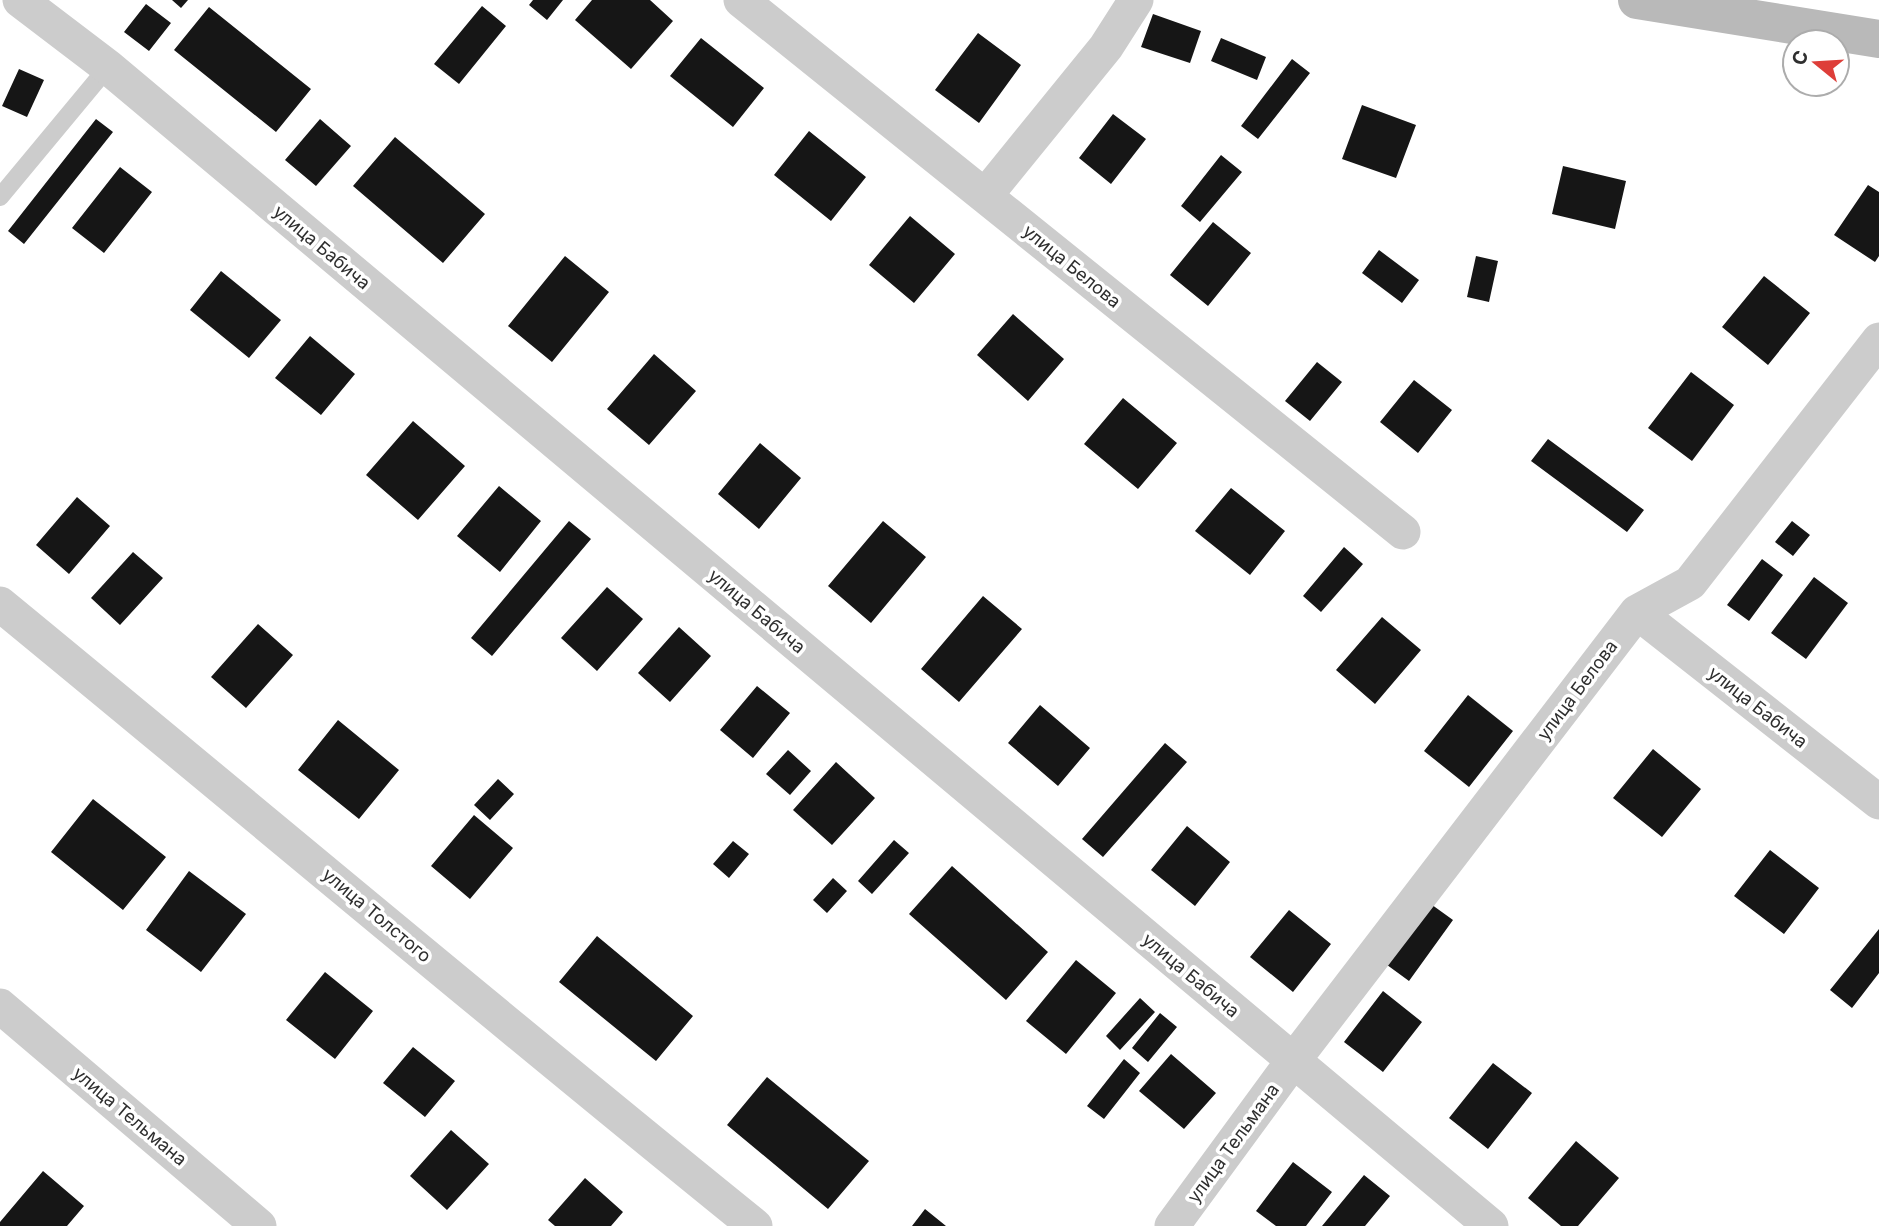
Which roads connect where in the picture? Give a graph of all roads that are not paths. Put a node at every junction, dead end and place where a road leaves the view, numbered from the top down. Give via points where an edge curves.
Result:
1 (20, 0) edge
2 (741, 0) edge
3 (1136, 0) edge
4 (1637, 0) edge
5 (1879, 39) edge
6 (108, 67) junction
7 (985, 196) junction
8 (0, 197) edge
9 (1879, 340) edge
10 (1403, 532) dead end
11 (0, 604) edge
12 (1637, 612) junction
13 (1879, 802) edge
14 (0, 1006) edge
15 (1293, 1061) junction
16 (259, 1226) edge
17 (755, 1226) edge
18 (1172, 1226) edge
19 (1491, 1226) edge

1 - 6 street, улица Бабича
2 - 7 street, улица Белова
3 - 7 street via 1106,47
4 - 5 main road
6 - 8 lane
6 - 15 street, улица Бабича
7 - 10 street, улица Белова
9 - 12 street, улица Белова via 1690,583
11 - 17 street, улица Толстого
12 - 13 street, улица Бабича
12 - 15 street, улица Белова
14 - 16 street, улица Тельмана
15 - 18 street, улица Тельмана
15 - 19 street, улица Бабича

